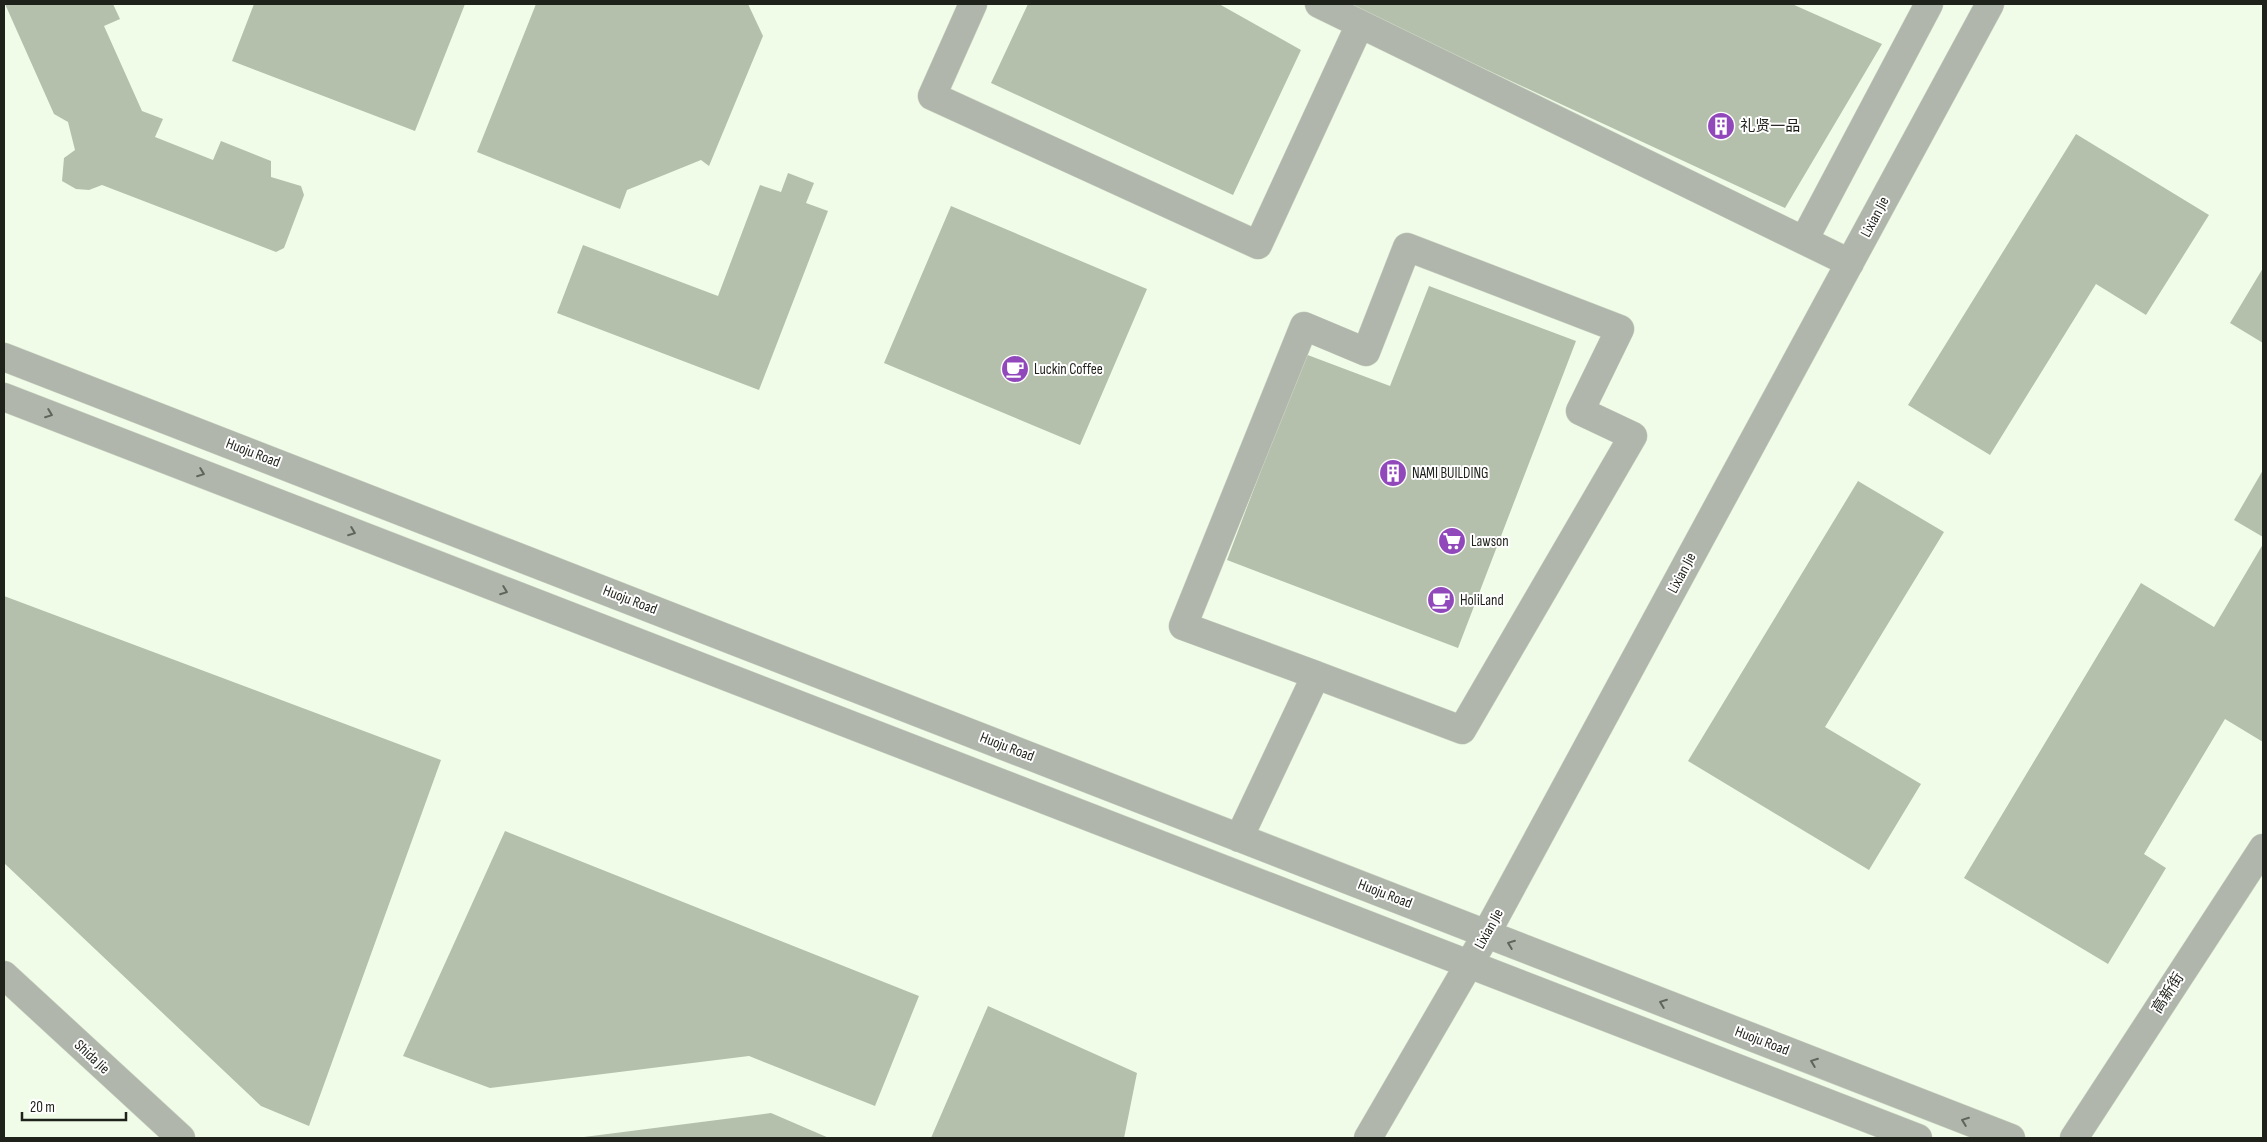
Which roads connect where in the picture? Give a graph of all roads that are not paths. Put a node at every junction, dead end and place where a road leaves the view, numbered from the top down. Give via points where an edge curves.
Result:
1 (973, 4) edge
2 (1319, 4) edge
3 (1929, 4) edge
4 (1990, 4) edge
5 (1360, 24) junction
6 (1804, 240) junction
7 (1850, 262) junction
8 (4, 357) edge
9 (4, 397) edge
10 (1316, 676) junction
11 (1239, 838) junction
12 (2263, 848) edge
13 (1486, 934) junction
14 (1469, 965) junction
15 (4, 975) edge
16 (181, 1138) edge
17 (1368, 1138) edge
18 (1918, 1138) edge
19 (2011, 1138) edge
20 (2074, 1138) edge

1 - 5 street via 932,96 1258,245
2 - 5 street
3 - 6 street
4 - 7 street, Lixian Jie
5 - 6 street
6 - 7 street
7 - 13 street, Lixian Jie
8 - 11 street, Huoju Road
9 -> 14 street
10 - 10 street via 1462,730 1634,436 1580,411 1620,329 1407,247 1366,352 1304,326 1183,626
10 - 11 street
11 - 13 street, Huoju Road
12 - 20 street, 高新街
13 - 14 street, Lixian Jie
19 -> 13 street, Huoju Road
14 - 17 street, Lixian Jie
14 - 18 street
15 - 16 street, Shida Jie

